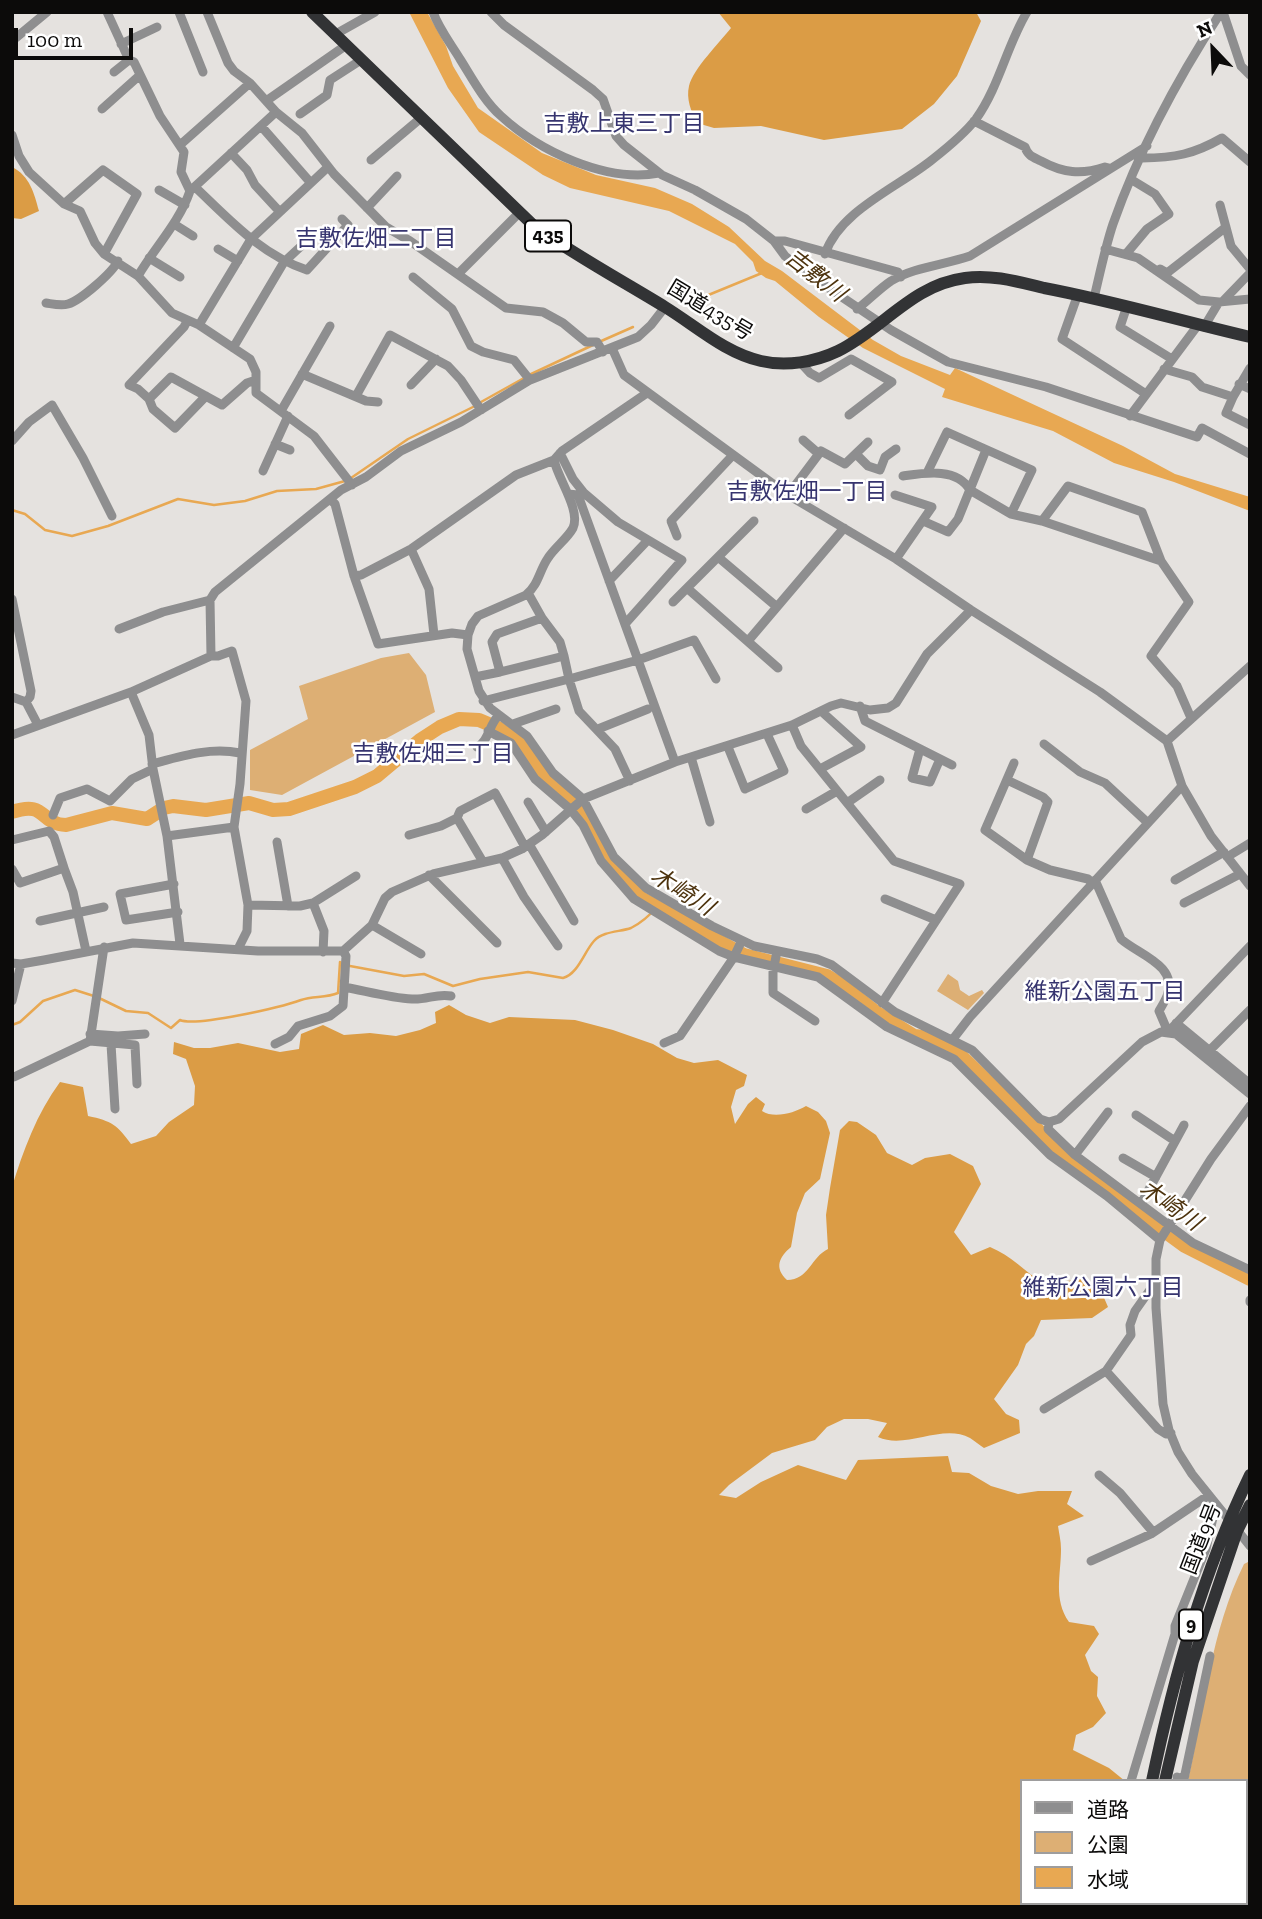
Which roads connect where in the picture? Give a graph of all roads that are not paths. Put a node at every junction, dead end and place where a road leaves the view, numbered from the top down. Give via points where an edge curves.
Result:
1 (47, 12) edge
2 (107, 12) edge
3 (179, 12) edge
4 (207, 12) edge
5 (312, 12) edge
6 (433, 12) edge
7 (491, 12) edge
8 (1027, 12) edge
9 (1222, 12) edge
10 (369, 14) edge
11 (157, 27) dead end
12 (334, 35) junction
13 (12, 41) edge
14 (121, 44) junction
15 (345, 46) junction
16 (128, 60) junction
17 (361, 60) junction
18 (1245, 63) edge
19 (114, 72) dead end
20 (203, 72) dead end
21 (140, 75) junction
22 (1250, 75) edge
23 (250, 83) junction
24 (269, 99) dead end
25 (103, 109) dead end
26 (276, 112) junction
27 (300, 114) dead end
28 (421, 118) junction
29 (974, 121) junction
30 (261, 127) junction
31 (12, 135) edge
32 (180, 145) junction
33 (1147, 146) junction
34 (232, 153) junction
35 (1142, 158) junction
36 (371, 160) dead end
37 (1249, 160) edge
38 (328, 167) junction
39 (1111, 169) junction
40 (659, 173) junction
41 (397, 176) dead end
42 (1132, 180) junction
43 (310, 182) junction
44 (192, 189) junction
45 (159, 190) dead end
46 (64, 204) junction
47 (185, 205) junction
48 (1220, 205) dead end
49 (367, 208) junction
50 (279, 211) junction
51 (519, 213) junction
52 (342, 219) dead end
53 (174, 224) junction
54 (1226, 227) junction
55 (193, 236) dead end
56 (312, 236) dead end
57 (251, 239) junction
58 (774, 241) junction
59 (218, 249) dead end
60 (1105, 249) junction
61 (104, 254) junction
62 (825, 254) junction
63 (1126, 254) junction
64 (149, 258) junction
65 (118, 261) junction
66 (238, 261) junction
67 (284, 262) junction
68 (1250, 271) edge
69 (1167, 272) dead end
70 (458, 274) junction
71 (138, 276) junction
72 (180, 277) dead end
73 (413, 277) dead end
74 (901, 277) junction
75 (1078, 295) junction
76 (1094, 298) junction
77 (1250, 299) edge
78 (1221, 301) junction
79 (46, 303) dead end
80 (1127, 306) junction
81 (665, 307) junction
82 (857, 309) junction
83 (187, 321) junction
84 (877, 324) junction
85 (199, 325) junction
86 (330, 326) dead end
87 (1201, 326) junction
88 (1250, 337) edge
89 (233, 348) junction
90 (607, 350) junction
91 (436, 359) junction
92 (1172, 359) junction
93 (800, 362) junction
94 (1250, 368) edge
95 (1164, 369) junction
96 (302, 374) junction
97 (256, 380) junction
98 (530, 380) junction
99 (1239, 384) junction
100 (411, 385) dead end
101 (1250, 389) edge
102 (647, 393) junction
103 (1146, 394) junction
104 (206, 396) junction
105 (356, 396) junction
106 (1233, 397) junction
107 (149, 399) junction
108 (378, 402) dead end
109 (481, 410) junction
110 (284, 413) junction
111 (849, 415) dead end
112 (1130, 416) junction
113 (1250, 425) edge
114 (803, 440) dead end
115 (12, 441) edge
116 (868, 442) dead end
117 (275, 444) junction
118 (896, 449) dead end
119 (290, 450) dead end
120 (986, 450) junction
121 (819, 454) junction
122 (856, 454) junction
123 (1250, 454) edge
124 (733, 455) junction
125 (557, 457) junction
126 (263, 471) dead end
127 (927, 473) junction
128 (903, 476) dead end
129 (352, 485) junction
130 (970, 489) junction
131 (568, 494) junction
132 (581, 494) junction
133 (788, 495) junction
134 (895, 495) dead end
135 (330, 499) junction
136 (1012, 514) junction
137 (112, 516) dead end
138 (754, 521) dead end
139 (923, 521) junction
140 (1042, 521) junction
141 (844, 528) junction
142 (677, 536) dead end
143 (648, 540) junction
144 (411, 549) junction
145 (718, 557) junction
146 (896, 559) junction
147 (1161, 561) junction
148 (354, 576) junction
149 (610, 581) junction
150 (687, 588) junction
151 (528, 593) junction
152 (12, 599) edge
153 (210, 600) junction
154 (673, 602) dead end
155 (777, 607) junction
156 (971, 610) junction
157 (542, 618) junction
158 (625, 624) junction
159 (119, 629) dead end
160 (435, 635) junction
161 (468, 635) junction
162 (748, 641) junction
163 (211, 656) junction
164 (564, 656) junction
165 (638, 660) junction
166 (1250, 666) edge
167 (778, 668) dead end
168 (500, 672) junction
169 (475, 677) junction
170 (569, 679) junction
171 (716, 679) dead end
172 (131, 692) junction
173 (12, 697) edge
174 (483, 701) junction
175 (26, 702) junction
176 (860, 706) junction
177 (556, 709) dead end
178 (648, 709) dead end
179 (821, 711) junction
180 (499, 715) junction
181 (1191, 718) junction
182 (513, 724) junction
183 (38, 725) junction
184 (792, 725) junction
185 (598, 729) junction
186 (488, 731) junction
187 (767, 734) junction
188 (12, 736) edge
189 (1167, 741) junction
190 (1044, 744) dead end
191 (477, 747) dead end
192 (728, 747) junction
193 (920, 749) junction
194 (240, 753) junction
195 (691, 757) junction
196 (940, 759) junction
197 (675, 762) junction
198 (1014, 763) dead end
199 (952, 765) dead end
200 (153, 767) junction
201 (820, 769) junction
202 (880, 780) dead end
203 (1007, 780) junction
204 (630, 781) junction
205 (1182, 786) junction
206 (837, 791) junction
207 (583, 799) junction
208 (528, 802) dead end
209 (848, 803) junction
210 (570, 809) junction
211 (806, 809) dead end
212 (53, 815) dead end
213 (457, 818) junction
214 (710, 822) dead end
215 (1148, 823) junction
216 (234, 827) junction
217 (546, 832) junction
218 (409, 835) dead end
219 (167, 836) junction
220 (12, 841) edge
221 (277, 842) dead end
222 (1250, 843) edge
223 (527, 846) junction
224 (1225, 855) junction
225 (502, 858) junction
226 (1027, 860) junction
227 (483, 862) junction
228 (64, 868) junction
229 (12, 869) edge
230 (1240, 874) junction
231 (429, 875) junction
232 (356, 876) dead end
233 (1175, 880) dead end
234 (639, 882) junction
235 (1093, 882) junction
236 (174, 884) junction
237 (1250, 886) edge
238 (627, 892) junction
239 (886, 900) dead end
240 (313, 902) junction
241 (1184, 903) dead end
242 (248, 905) junction
243 (288, 906) junction
244 (104, 907) dead end
245 (686, 909) junction
246 (178, 912) junction
247 (78, 913) junction
248 (936, 920) junction
249 (40, 921) dead end
250 (574, 921) dead end
251 (677, 924) junction
252 (372, 925) junction
253 (741, 942) junction
254 (498, 943) dead end
255 (180, 944) junction
256 (558, 946) dead end
257 (1250, 946) edge
258 (104, 947) junction
259 (239, 949) junction
260 (86, 951) junction
261 (343, 951) junction
262 (777, 951) junction
263 (323, 952) junction
264 (421, 954) dead end
265 (734, 957) junction
266 (16, 963) edge
267 (775, 968) junction
268 (344, 987) junction
269 (451, 996) dead end
270 (12, 1001) edge
271 (881, 1003) junction
272 (1250, 1010) edge
273 (815, 1021) dead end
274 (1176, 1023) junction
275 (1167, 1032) junction
276 (145, 1034) dead end
277 (90, 1037) junction
278 (953, 1039) junction
279 (664, 1043) dead end
280 (111, 1044) junction
281 (275, 1044) dead end
282 (1206, 1054) junction
283 (14, 1077) dead end
284 (137, 1084) dead end
285 (1250, 1084) edge
286 (1250, 1094) edge
287 (1250, 1107) edge
288 (115, 1109) dead end
289 (1108, 1111) dead end
290 (1136, 1115) dead end
291 (1049, 1122) junction
292 (1184, 1125) dead end
293 (1175, 1141) junction
294 (1075, 1156) junction
295 (1124, 1158) dead end
296 (1156, 1177) junction
297 (1141, 1204) junction
298 (1170, 1225) junction
299 (1160, 1240) junction
300 (1250, 1270) edge
301 (1156, 1285) junction
302 (1106, 1371) junction
303 (1044, 1409) dead end
304 (1171, 1433) junction
305 (1100, 1475) dead end
306 (1250, 1475) edge
307 (1209, 1495) junction
308 (1216, 1504) junction
309 (1250, 1505) edge
310 (1228, 1519) junction
311 (1237, 1531) junction
312 (1153, 1532) junction
313 (1250, 1546) edge
314 (1091, 1561) dead end
315 (1210, 1656) dead end
316 (1132, 1779) edge
317 (1152, 1779) edge
318 (1171, 1779) edge

1 - 13 street
2 - 14 street
3 - 20 street
4 - 23 street via 228,63
5 - 12 highway, 国道435号 / 435
6 - 40 street via 499,115 528,138 588,167
7 - 40 street via 603,99 615,136
8 - 29 street
9 - 18 street
9 - 33 street via 1181,78
10 - 12 street
11 - 14 street
12 - 15 highway, 国道435号 / 435
14 - 16 street
15 - 17 highway, 国道435号 / 435
15 - 24 street
16 - 19 street
16 - 21 street
17 - 27 street via 330,80 327,95
17 - 28 highway, 国道435号 / 435
18 - 22 street
21 - 25 street
21 - 32 street
23 - 26 street
23 - 32 street
26 - 30 street
26 - 38 street via 302,133
28 - 36 street
28 - 51 highway, 国道435号 / 435
29 - 39 street via 1025,147 1028,154 1056,170
29 - 62 street via 932,160 863,207 833,237
30 - 34 street
30 - 43 street
31 - 46 street via 29,172
32 - 44 street via 184,152 181,172
33 - 35 street
33 - 39 street
34 - 44 street
34 - 50 street
35 - 37 street via 1198,152 1222,138
35 - 42 street
38 - 43 street
38 - 49 street
39 - 74 street via 970,256
40 - 58 street via 746,219
41 - 49 street
42 - 60 street
42 - 63 street via 1156,194 1169,214 1147,229
43 - 50 street
44 - 47 street
44 - 57 street
45 - 47 street
46 - 61 street via 80,211
46 - 61 street via 103,170 137,194
47 - 53 street
48 - 54 street
49 - 70 street via 386,227
50 - 57 street
51 - 70 street
51 - 81 highway, 国道435号 / 435 via 573,253
52 - 67 street via 348,225 307,270
53 - 55 street
53 - 64 street
54 - 68 street via 1231,246
54 - 69 street
56 - 67 street
57 - 66 street
57 - 67 street
58 - 62 street
58 - 82 street via 785,256
59 - 66 street
60 - 63 street
60 - 76 street
61 - 65 street
62 - 74 street via 898,272
63 - 78 street via 1199,300
64 - 71 street
64 - 72 street
65 - 71 street
65 - 79 street via 73,302
66 - 85 street
67 - 89 street
68 - 78 street
70 - 90 street via 506,308 543,312 586,342 597,342
71 - 83 street via 164,307
73 - 98 street via 452,309 471,346 514,360
74 - 82 street
75 - 76 highway, 国道435号 / 435
75 - 84 highway, 国道435号 / 435 via 967,277 924,290
75 - 103 street via 1062,339
76 - 80 highway, 国道435号 / 435
77 - 78 street
78 - 87 street
80 - 87 highway, 国道435号 / 435
80 - 92 street via 1120,327
81 - 90 street via 645,332
81 - 93 highway, 国道435号 / 435 via 735,352 772,363
82 - 84 street
83 - 85 street
83 - 107 street via 129,385
84 - 93 highway, 国道435号 / 435 via 838,351
84 - 112 street via 948,362 1046,387
85 - 89 street
86 - 96 street
87 - 88 highway, 国道435号 / 435
87 - 92 street
89 - 97 street via 255,365
90 - 98 street
90 - 102 street via 624,375
91 - 100 street
91 - 105 street via 390,335
91 - 109 street via 461,380
92 - 95 street
93 - 111 street via 819,378 851,359 892,382
94 - 99 street
95 - 103 street
95 - 106 street
96 - 105 street
96 - 110 street
97 - 104 street via 222,405
97 - 110 street via 256,393
98 - 109 street
99 - 101 street
99 - 106 street
102 - 124 street
102 - 125 street
103 - 112 street
104 - 107 street via 171,377
104 - 107 street via 175,428 153,409
105 - 108 street
106 - 113 street via 1226,413
109 - 129 street via 401,450
110 - 117 street
110 - 129 street via 314,436
112 - 123 street via 1197,437 1202,428
114 - 121 street
115 - 137 street via 52,405
116 - 122 street
117 - 119 street
117 - 126 street
118 - 122 street via 885,457 880,470
120 - 127 street via 947,432
120 - 130 street
120 - 136 street via 1032,470
121 - 122 street via 821,451 845,464
121 - 133 street
124 - 133 street
124 - 142 street via 670,521
125 - 131 street
125 - 132 street
125 - 144 street via 516,475
127 - 128 street
127 - 130 street via 950,474
129 - 135 street
130 - 136 street
130 - 139 street via 948,532
131 - 132 street
131 - 151 street via 575,516 572,530 549,556
132 - 143 street
132 - 149 street
133 - 141 street
134 - 139 street via 932,507
135 - 148 street
135 - 153 street
136 - 140 street
138 - 145 street
139 - 146 street
140 - 147 street
140 - 147 street via 1068,486 1142,512
141 - 146 street
141 - 155 street
143 - 149 street
143 - 158 street via 682,561
144 - 148 street
144 - 160 street via 429,589
145 - 150 street
145 - 155 street
146 - 156 street
147 - 181 street via 1189,602 1151,656 1177,686
148 - 160 street via 378,644
149 - 158 street
150 - 154 street
150 - 162 street
151 - 157 street
151 - 161 street via 478,615
152 - 175 street via 32,691
153 - 159 street
153 - 163 street
155 - 162 street
156 - 176 street via 927,654 896,703 880,710
156 - 189 street via 1100,692
157 - 164 street via 560,642
157 - 168 street via 497,634 492,642
158 - 165 street
160 - 161 street
161 - 169 street
162 - 167 street
163 - 172 street
163 - 194 street via 232,651 246,701
164 - 168 street
164 - 170 street
165 - 170 street
165 - 171 street via 694,640
165 - 197 street
166 - 181 street
168 - 169 street
169 - 174 street
170 - 174 street
170 - 185 street via 579,711
172 - 183 street
172 - 200 street via 149,735
173 - 175 street
174 - 180 street
175 - 183 street
176 - 179 street via 841,703
176 - 193 street via 865,720
177 - 182 street
178 - 185 street
179 - 184 street
179 - 201 street via 861,747
180 - 182 street
180 - 186 street
181 - 189 street
182 - 207 street via 553,773
183 - 188 street
184 - 187 street
184 - 201 street via 800,746
185 - 204 street via 615,748
186 - 191 street
186 - 210 street via 512,743 535,779
187 - 192 street
187 - 192 street via 784,771 745,789
189 - 205 street
190 - 215 street via 1080,772 1105,783
192 - 195 street
193 - 196 street
193 - 196 street via 912,778 930,782
194 - 200 street via 193,753
194 - 216 street
195 - 197 street
195 - 214 street
196 - 199 street
197 - 204 street
198 - 203 street
200 - 212 street via 132,779 110,801 87,789 60,798
200 - 219 street
201 - 206 street
202 - 209 street
203 - 226 street via 985,830
203 - 226 street via 1048,802
204 - 207 street
205 - 215 street
205 - 224 street
206 - 209 street
206 - 211 street
207 - 210 street
207 - 234 street via 614,857
208 - 217 street
209 - 248 street via 894,861 960,884
210 - 217 street
210 - 238 street via 601,861
213 - 218 street
213 - 223 street via 460,811 495,793
213 - 227 street
215 - 235 street
216 - 219 street
216 - 242 street
217 - 223 street
219 - 236 street
220 - 228 street via 49,831
221 - 243 street
222 - 224 street
223 - 225 street
223 - 250 street
224 - 230 street
224 - 233 street
225 - 227 street
225 - 256 street
226 - 235 street
227 - 231 street
228 - 229 street via 20,883
228 - 247 street
230 - 237 street
230 - 241 street
231 - 252 street via 385,898
231 - 254 street
232 - 240 street
234 - 238 street
234 - 245 street
235 - 275 street via 1121,939 1165,973 1168,990 1159,1011
235 - 278 street
236 - 246 street
236 - 246 street via 120,894 126,920
238 - 251 street
239 - 248 street
240 - 243 street
240 - 263 street via 324,931
242 - 243 street
242 - 259 street via 247,931
244 - 247 street
245 - 251 street
245 - 253 street
246 - 255 street
247 - 249 street
247 - 260 street
248 - 271 street
251 - 265 street
252 - 261 street
252 - 264 street
253 - 262 street
253 - 265 street
255 - 258 street
255 - 259 street
257 - 274 street
258 - 260 street
258 - 277 street
259 - 263 street
260 - 266 street
261 - 263 street
261 - 268 street
262 - 267 street
262 - 271 street via 832,965
265 - 267 street
265 - 279 street via 680,1036
266 - 270 street
267 - 273 street via 774,993
267 - 299 street via 818,977 887,1027 954,1059 1050,1155
268 - 269 street via 408,999
268 - 281 street via 343,1006 330,1016 298,1026
271 - 278 street
272 - 282 street
274 - 275 street
274 - 282 street
275 - 282 street
275 - 291 street via 1142,1042 1059,1119
276 - 277 street
277 - 280 street
277 - 283 street
278 - 291 street via 985,1060 1040,1119
280 - 284 street via 135,1045
280 - 288 street
282 - 285 street
282 - 286 street
287 - 298 street
289 - 294 street
290 - 293 street
291 - 294 street via 1048,1129
292 - 293 street
293 - 296 street
294 - 297 street
295 - 296 street
296 - 297 street
297 - 298 street
298 - 299 street
298 - 300 street via 1193,1243
299 - 301 street
301 - 302 street via 1135,1311 1131,1335
301 - 304 street via 1163,1404
302 - 303 street
302 - 304 street via 1158,1429
304 - 307 street via 1178,1452
305 - 312 street
306 - 310 highway, 国道9号 / 9
307 - 308 street
307 - 312 street
308 - 310 street
308 - 316 street via 1206,1549 1175,1626
309 - 311 highway, 国道9号 / 9
310 - 311 street
310 - 317 highway, 国道9号 / 9 via 1187,1638
311 - 313 street
311 - 318 highway, 国道9号 / 9 via 1193,1661
312 - 314 street
315 - 318 street via 1185,1779

